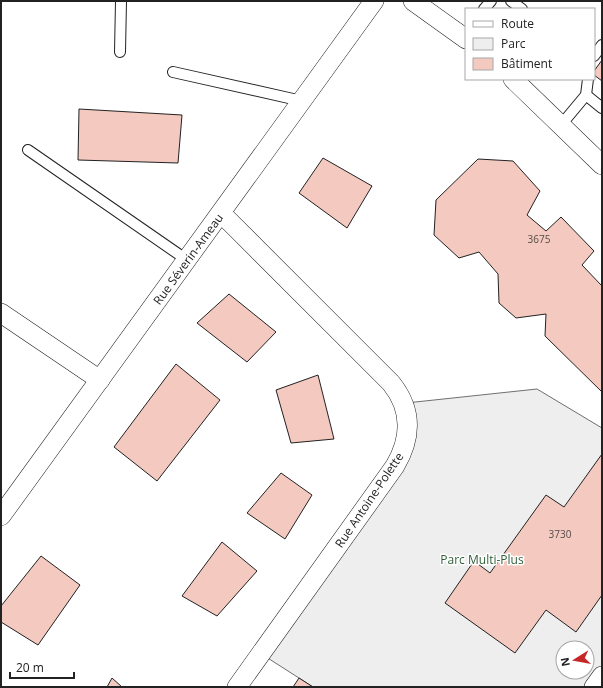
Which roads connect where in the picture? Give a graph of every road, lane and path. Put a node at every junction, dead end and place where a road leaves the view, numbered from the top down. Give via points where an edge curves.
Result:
1 (120, 1) edge
2 (374, 1) edge
3 (413, 1) edge
4 (511, 1) edge
5 (521, 8) edge
6 (465, 35) edge
7 (602, 45) edge
8 (120, 52) dead end
9 (595, 55) edge
10 (173, 72) dead end
11 (514, 80) edge
12 (588, 80) edge
13 (586, 95) junction
14 (302, 101) junction
15 (602, 108) edge
16 (561, 125) junction
17 (28, 150) dead end
18 (602, 165) edge
19 (221, 213) junction
20 (187, 260) junction
21 (1, 313) edge
22 (100, 380) junction
23 (1, 516) edge
24 (602, 676) edge
25 (237, 687) edge
26 (594, 687) edge

1 - 8 lane
2 - 14 street, Rue Séverin-Ameau
3 - 6 street
4 - 5 lane
7 - 9 lane
10 - 14 lane
11 - 16 street
12 - 13 lane
13 - 15 lane
13 - 16 lane
14 - 19 street, Rue Séverin-Ameau
16 - 18 street
17 - 20 lane
19 - 20 street, Rue Séverin-Ameau
19 - 25 street, Rue Antoine-Polette via 391,383 403,402 408,425 405,446 395,466
20 - 22 street, Rue Séverin-Ameau
21 - 22 street
22 - 23 street, Rue Séverin-Ameau
24 - 26 street

